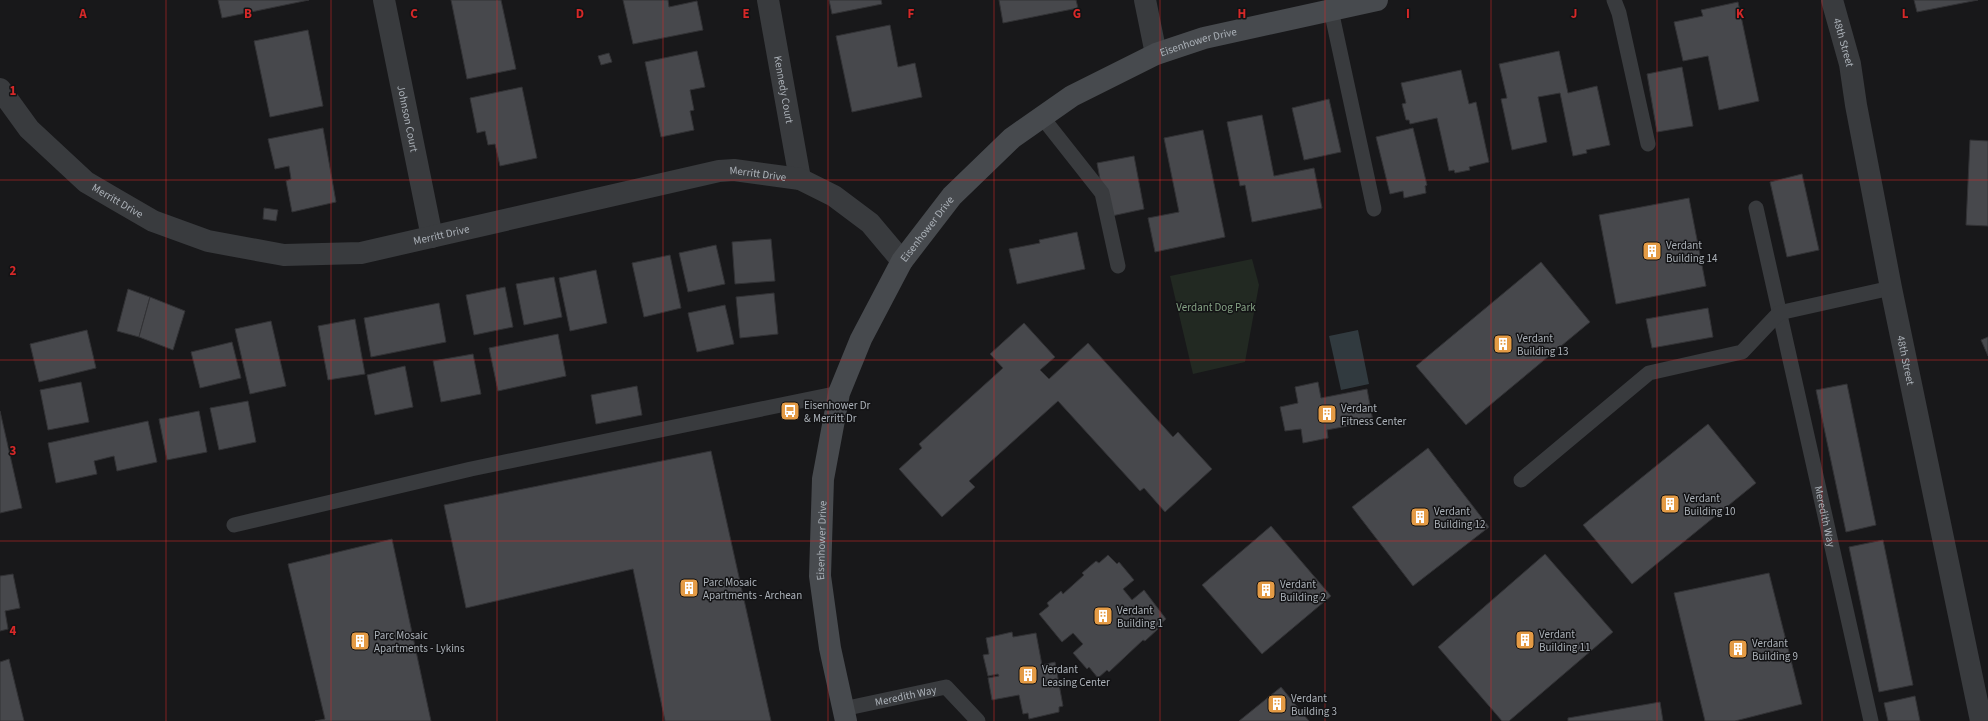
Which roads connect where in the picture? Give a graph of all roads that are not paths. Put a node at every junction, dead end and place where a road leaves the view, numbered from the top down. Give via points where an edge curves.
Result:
1 (384, 0) edge
2 (768, 0) edge
3 (1145, 0) edge
4 (1377, 0) edge
5 (1614, 0) edge
6 (1832, 0) edge
7 (1331, 10) junction
8 (1156, 54) junction
9 (0, 89) edge
10 (1042, 117) junction
11 (1648, 144) dead end
12 (800, 178) junction
13 (1756, 208) dead end
14 (1374, 209) dead end
15 (432, 237) junction
16 (902, 261) junction
17 (1118, 266) dead end
18 (1891, 288) junction
19 (1779, 313) junction
20 (839, 393) junction
21 (1521, 480) dead end
22 (234, 526) dead end
23 (845, 715) edge
24 (978, 721) edge
25 (1871, 721) edge
26 (1981, 721) edge

1 - 15 street, Johnson Court
2 - 12 street, Kennedy Court
3 - 8 street
4 - 7 street, Eisenhower Drive
5 - 11 lane
6 - 18 street, 48th Street via 1850,64
7 - 8 street, Eisenhower Drive via 1204,38
7 - 14 lane
8 - 10 street, Eisenhower Drive via 1072,96
9 - 15 street, Merritt Drive via 29,129 86,182 153,221 208,241 284,255 361,253
10 - 16 street, Eisenhower Drive via 1012,138 952,196
10 - 17 lane via 1102,193
12 - 15 street, Merritt Drive via 734,170 719,171
12 - 16 street, Merritt Drive via 834,196 870,223
13 - 19 lane, Meredith Way
16 - 20 street, Eisenhower Drive via 861,339
18 - 19 lane
18 - 26 street, 48th Street
19 - 21 lane via 1742,352 1649,374
19 - 25 lane, Meredith Way
20 - 22 lane via 471,469
20 - 23 street, Eisenhower Drive via 823,479 820,576 830,648
23 - 24 lane, Meredith Way via 946,687

